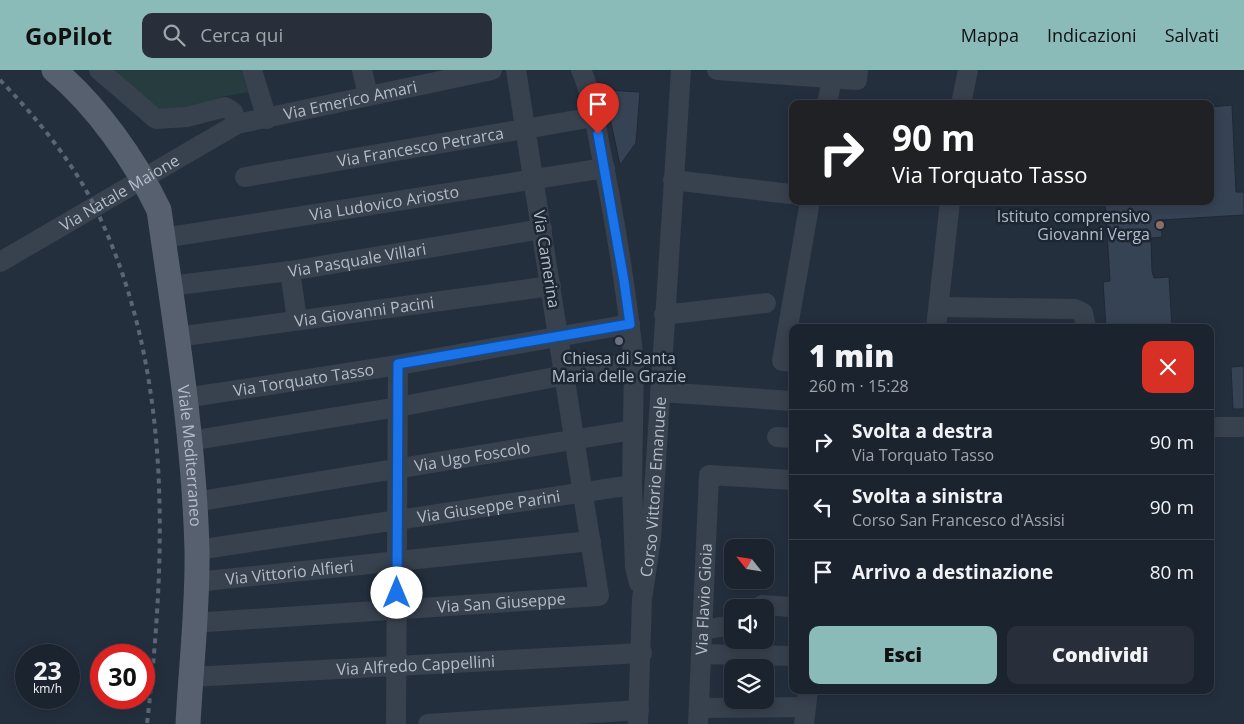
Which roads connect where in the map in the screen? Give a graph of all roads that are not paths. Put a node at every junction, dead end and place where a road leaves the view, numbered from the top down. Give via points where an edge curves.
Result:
1 (54, 70) edge
2 (99, 70) edge
3 (252, 70) edge
4 (362, 70) edge
5 (516, 70) edge
6 (581, 70) edge
7 (681, 70) edge
8 (717, 70) edge
9 (968, 70) edge
10 (487, 71) edge
11 (858, 75) edge
12 (436, 76) edge
13 (832, 78) junction
14 (368, 96) junction
15 (828, 100) edge
16 (962, 100) edge
17 (594, 117) junction
18 (267, 118) junction
19 (237, 124) junction
20 (526, 129) junction
21 (605, 168) junction
22 (245, 177) dead end
23 (535, 180) junction
24 (673, 180) junction
25 (789, 194) edge
26 (809, 205) edge
27 (950, 205) edge
28 (542, 229) junction
29 (163, 238) junction
30 (0, 262) edge
31 (290, 271) junction
32 (170, 286) junction
33 (551, 286) junction
34 (766, 303) dead end
35 (940, 307) junction
36 (664, 315) junction
37 (297, 320) junction
38 (630, 324) junction
39 (792, 324) edge
40 (937, 324) edge
41 (1085, 324) edge
42 (559, 336) junction
43 (177, 337) junction
44 (789, 348) edge
45 (634, 362) junction
46 (787, 362) edge
47 (398, 364) junction
48 (565, 375) junction
49 (660, 392) junction
50 (185, 398) junction
51 (789, 401) edge
52 (398, 407) junction
53 (1214, 427) edge
54 (1244, 427) edge
55 (633, 430) junction
56 (575, 439) junction
57 (189, 441) junction
58 (398, 469) junction
59 (789, 480) edge
60 (632, 485) junction
61 (583, 492) junction
62 (194, 502) junction
63 (397, 520) junction
64 (591, 541) junction
65 (196, 550) junction
66 (397, 561) junction
67 (196, 582) junction
68 (599, 596) joint
69 (642, 599) junction
70 (789, 608) edge
71 (397, 609) junction
72 (774, 611) edge
73 (774, 614) edge
74 (789, 616) edge
75 (193, 622) junction
76 (724, 626) edge
77 (702, 630) junction
78 (642, 653) junction
79 (701, 654) junction
80 (789, 656) edge
81 (396, 666) junction
82 (190, 676) junction
83 (806, 707) edge
84 (698, 716) edge
85 (638, 717) edge
86 (188, 724) edge
87 (396, 724) edge
88 (428, 724) edge

1 - 29 main road, Viale Mediterraneo via 72,84 93,108 143,181 160,210
2 - 19 street via 156,119 187,117 225,107 233,112
3 - 18 street
4 - 14 street
5 - 20 street, Via Camerina
6 - 17 street
7 - 24 street, Corso Vittorio Emanuele
8 - 13 street
9 - 16 street
10 - 12 street, Via Emerico Amari
11 - 13 street
12 - 14 street, Via Emerico Amari
13 - 15 street
14 - 18 street, Via Emerico Amari
17 - 20 street, Via Francesco Petrarca
17 - 21 street
18 - 19 street, Via Emerico Amari
19 - 30 street, Via Natale Maione
20 - 22 street, Via Francesco Petrarca
20 - 23 street, Via Camerina
21 - 23 street, Via Ludovico Ariosto
21 - 38 street
23 - 28 street, Via Camerina
23 - 29 street, Via Ludovico Ariosto
24 - 25 street
24 - 36 street, Corso Vittorio Emanuele
26 - 39 street
27 - 35 street
28 - 31 street, Via Pasquale Villari
28 - 33 street, Via Camerina
29 - 32 main road, Viale Mediterraneo
31 - 32 street, Via Pasquale Villari
31 - 37 street
32 - 43 main road, Viale Mediterraneo
33 - 37 street, Via Giovanni Pacini
33 - 42 street, Via Camerina
34 - 36 street
35 - 40 street
35 - 41 street via 1074,309 1083,313
36 - 49 street, Corso Vittorio Emanuele
37 - 43 street, Via Giovanni Pacini
38 - 42 street, Via Torquato Tasso
38 - 45 street
42 - 47 street, Via Torquato Tasso
42 - 48 street, Via Camerina
43 - 50 main road, Viale Mediterraneo
44 - 46 street
45 - 48 street
45 - 55 street
47 - 50 street, Via Torquato Tasso
47 - 52 street
48 - 52 street
48 - 56 street, Via Camerina
49 - 51 street
49 - 69 street, Corso Vittorio Emanuele via 651,539
50 - 57 main road, Viale Mediterraneo
52 - 57 street
52 - 58 street
53 - 54 street
55 - 56 street, Via Ugo Foscolo
55 - 60 street
56 - 58 street, Via Ugo Foscolo
56 - 61 street, Via Camerina
57 - 62 main road, Viale Mediterraneo
58 - 62 street, Via Ugo Foscolo
58 - 63 street
59 - 77 street, Via Flavio Gioia via 709,475
60 - 61 street, Via Giuseppe Parini
60 - 69 street via 635,567
61 - 63 street, Via Giuseppe Parini
61 - 64 street, Via Camerina
62 - 65 main road, Viale Mediterraneo
63 - 65 street, Via Giuseppe Parini
63 - 66 street
64 - 66 street, Via Vittorio Alfieri
64 - 68 street, Via Camerina
65 - 67 main road, Viale Mediterraneo
66 - 67 street, Via Vittorio Alfieri
66 - 71 street
67 - 75 main road, Viale Mediterraneo
68 - 71 street, Via San Giuseppe
69 - 78 street, Corso Vittorio Emanuele
70 - 72 street
71 - 75 street, Via San Giuseppe
71 - 81 street
73 - 74 street
75 - 82 main road, Viale Mediterraneo
76 - 77 street
77 - 79 street, Via Flavio Gioia
78 - 81 street, Via Alfredo Cappellini
78 - 85 street, Corso Vittorio Emanuele
79 - 80 street
79 - 84 street, Via Flavio Gioia
81 - 82 street, Via Alfredo Cappellini
81 - 87 street
82 - 86 main road, Viale Mediterraneo
83 - 84 street
85 - 88 street

